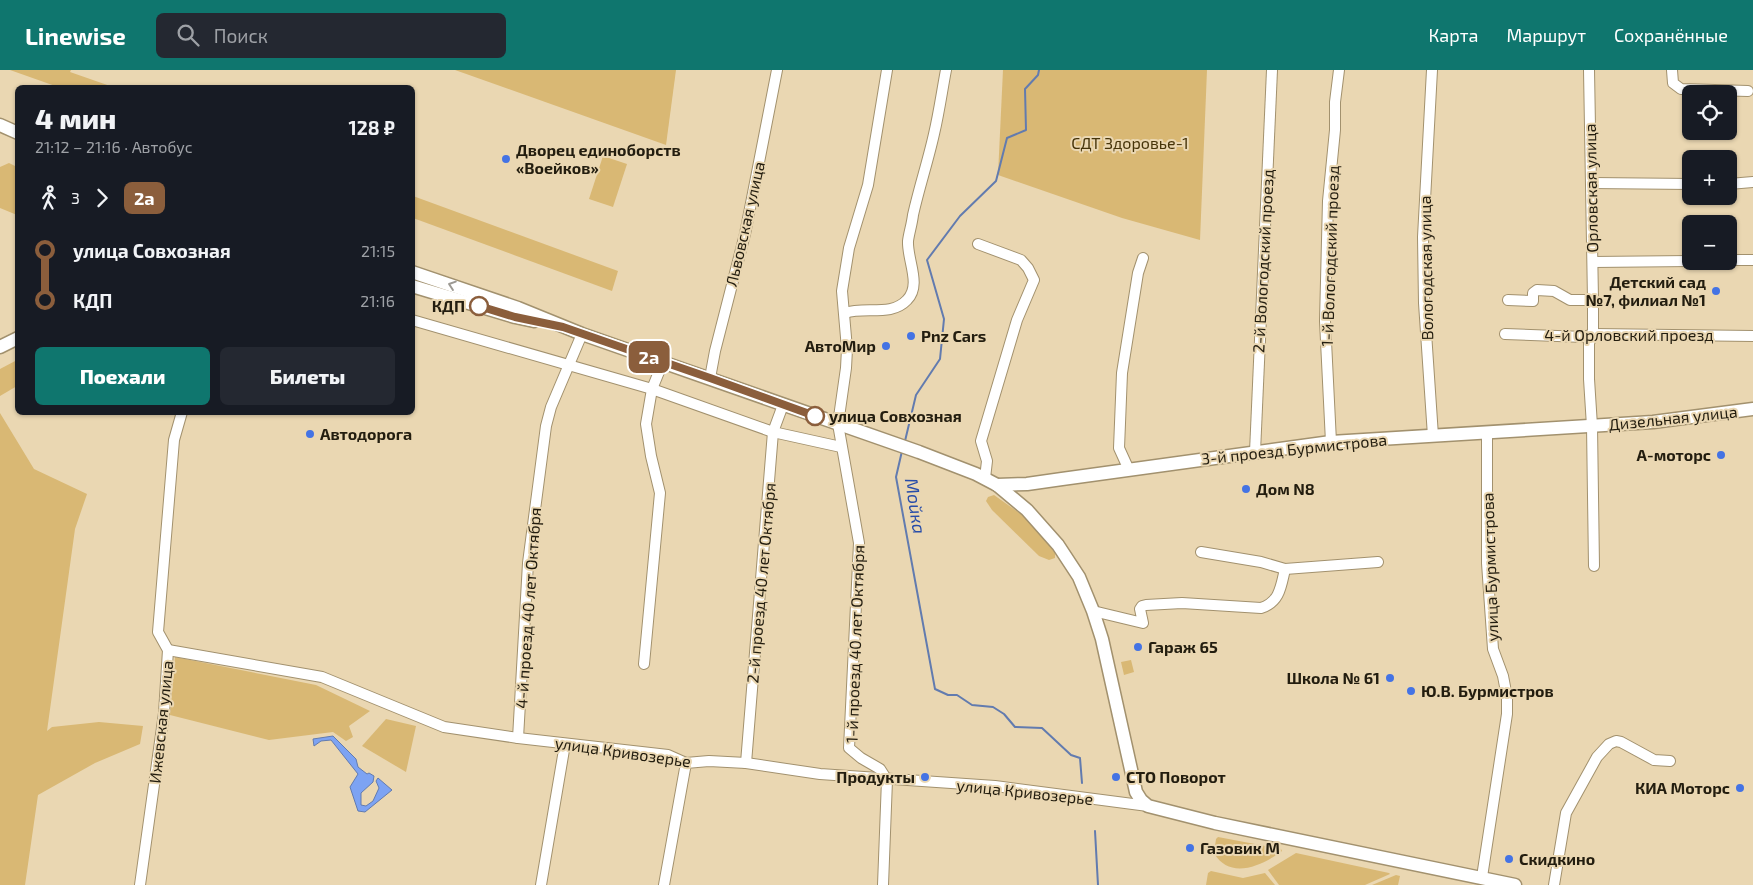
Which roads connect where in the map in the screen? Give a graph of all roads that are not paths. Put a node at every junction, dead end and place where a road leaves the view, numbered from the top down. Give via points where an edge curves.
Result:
1 (777, 70) edge
2 (887, 70) edge
3 (946, 70) edge
4 (1272, 70) edge
5 (1339, 70) edge
6 (1432, 70) edge
7 (1589, 70) edge
8 (1672, 70) edge
9 (1748, 91) dead end
10 (0, 125) edge
11 (15, 132) edge
12 (0, 134) edge
13 (15, 140) edge
14 (1753, 182) edge
15 (1592, 183) junction
16 (1737, 183) edge
17 (1682, 184) edge
18 (978, 244) dead end
19 (1143, 258) dead end
20 (1737, 260) edge
21 (1753, 260) edge
22 (1682, 261) edge
23 (1593, 262) junction
24 (415, 273) edge
25 (415, 287) edge
26 (1508, 300) dead end
27 (1593, 300) junction
28 (845, 313) junction
29 (415, 321) edge
30 (563, 327) junction
31 (582, 334) junction
32 (1505, 334) dead end
33 (1593, 334) junction
34 (1753, 336) edge
35 (15, 340) edge
36 (0, 347) edge
37 (15, 348) edge
38 (0, 356) edge
39 (663, 362) junction
40 (568, 365) junction
41 (710, 378) junction
42 (652, 389) junction
43 (783, 404) junction
44 (1753, 409) edge
45 (181, 415) edge
46 (838, 424) junction
47 (1592, 426) junction
48 (774, 432) junction
49 (1486, 433) junction
50 (1433, 436) junction
51 (1331, 442) junction
52 (841, 447) junction
53 (1255, 452) junction
54 (1129, 470) junction
55 (985, 478) junction
56 (997, 485) junction
57 (1201, 552) dead end
58 (1378, 562) dead end
59 (1594, 566) dead end
60 (1285, 569) junction
61 (1093, 611) junction
62 (168, 650) junction
63 (644, 664) dead end
64 (518, 738) junction
65 (565, 744) junction
66 (1670, 761) dead end
67 (686, 763) junction
68 (746, 764) junction
69 (887, 780) junction
70 (1148, 806) junction
71 (1482, 877) junction
72 (140, 885) edge
73 (541, 885) edge
74 (664, 885) edge
75 (883, 885) edge
76 (1515, 885) edge
77 (1554, 885) edge

1 - 41 street, Львовская улица via 745,234
2 - 28 street via 868,185 848,253 842,291
3 - 28 street via 908,241 914,282 912,294 894,308
4 - 53 street, 2-й Вологодский проезд
5 - 51 street, 1-й Вологодский проезд via 1328,201 1325,320
6 - 50 street, Вологодская улица via 1423,237
7 - 15 street, Орловская улица
8 - 9 street via 1673,83 1681,90
10 - 11 main road
12 - 13 main road
14 - 16 street
15 - 17 street
15 - 23 street, Орловская улица
18 - 55 street via 1021,260 1034,280 1017,320 981,441 987,461
19 - 54 street via 1122,373 1119,448
20 - 21 street
22 - 23 street
23 - 27 street, Орловская улица
30 -> 24 main road
25 - 30 main road via 515,317
26 - 27 street via 1533,301 1533,292 1537,290 1554,291 1570,300
27 - 33 street, Орловская улица
28 - 46 street via 846,368
29 - 40 street
30 - 31 main road
31 - 39 main road
31 - 40 street, 4-й проезд 40 лет Октября
32 - 33 street, 4-й Орловский проезд via 1584,337
33 - 34 street, 4-й Орловский проезд
33 - 47 street, Орловская улица via 1589,343
35 - 36 main road
37 - 38 main road
39 - 41 main road
39 - 42 street
40 - 42 street
40 - 64 street, 4-й проезд 40 лет Октября via 546,426 528,563
41 - 43 main road
42 - 48 street
42 - 63 street via 646,424 660,493
43 - 46 main road
43 - 48 street, 2-й проезд 40 лет Октября
44 - 47 main road, Дизельная улица
45 - 62 street, Ижевская улица via 174,440 158,632
46 - 52 street
46 - 55 main road
47 - 49 main road, 3-й проезд Бурмистрова
47 - 59 street
48 - 52 street
48 - 68 street, 2-й проезд 40 лет Октября
49 - 50 main road, 3-й проезд Бурмистрова
49 - 71 street, улица Бурмистрова via 1487,563 1493,649 1503,676 1508,714
50 - 51 main road, 3-й проезд Бурмистрова
51 - 53 main road, 3-й проезд Бурмистрова
52 - 69 street, 1-й проезд 40 лет Октября via 859,543 850,748 880,769
53 - 54 main road, 3-й проезд Бурмистрова
54 - 56 main road, 3-й проезд Бурмистрова
55 - 56 main road
56 - 61 main road via 1027,510 1058,545 1078,577
57 - 60 street
58 - 60 street
60 - 61 street via 1278,596 1261,608 1182,603 1144,606 1140,609 1143,623
61 - 70 main road via 1136,792
62 - 64 street, улица Кривозерье via 322,677 444,727
62 - 72 street, Ижевская улица via 164,713
64 - 65 street, улица Кривозерье
65 - 67 street, улица Кривозерье via 668,755
65 - 73 street
66 - 77 street via 1654,760 1616,741 1603,750 1566,813
67 - 68 street, улица Кривозерье
67 - 74 street
68 - 69 street, улица Кривозерье
69 - 70 street, улица Кривозерье via 995,786
69 - 75 street
70 - 71 main road, улица Кривозерье via 1215,823
71 - 76 main road, улица Кривозерье

